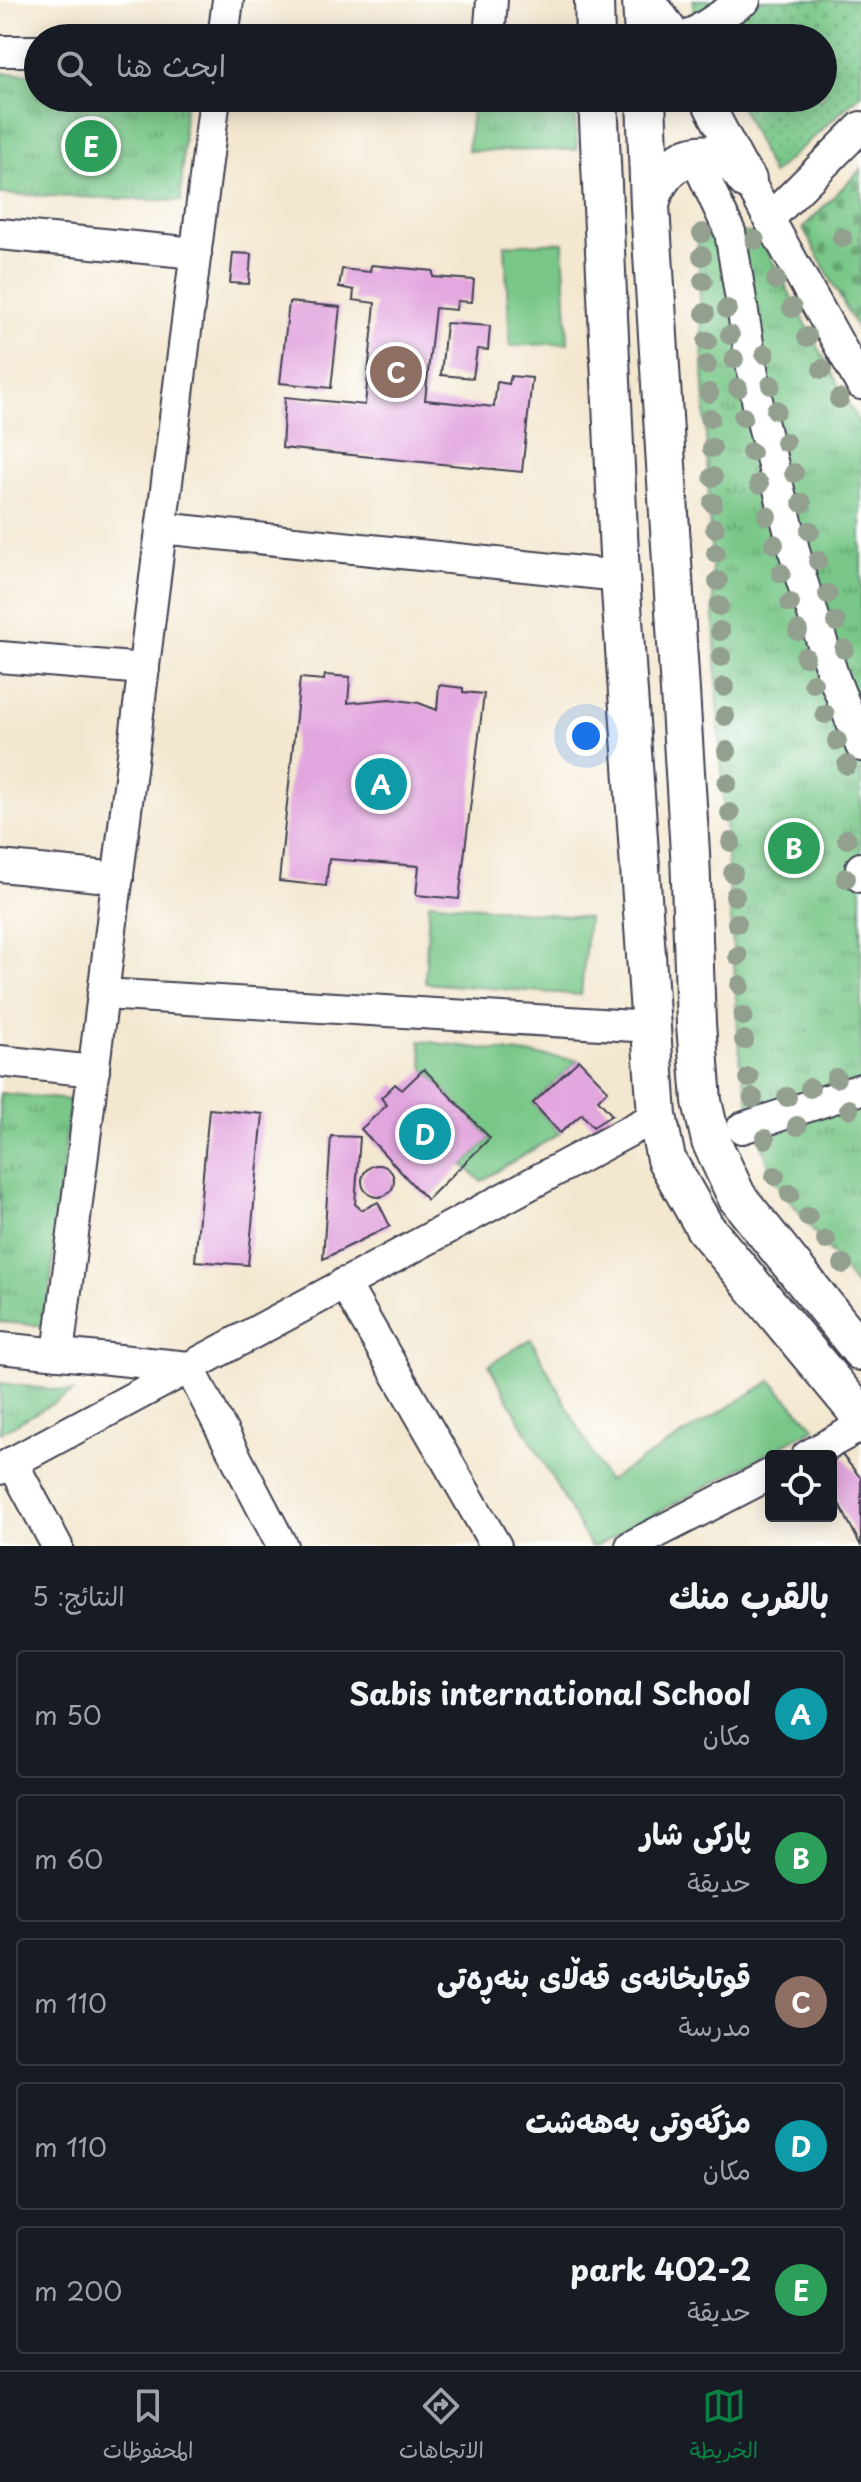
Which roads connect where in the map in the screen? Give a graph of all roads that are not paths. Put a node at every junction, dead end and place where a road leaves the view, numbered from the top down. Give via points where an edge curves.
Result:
1 (228, 0) edge
2 (492, 0) edge
3 (594, 0) edge
4 (745, 0) edge
5 (643, 13) edge
6 (225, 24) edge
7 (490, 24) edge
8 (595, 24) edge
9 (667, 24) edge
10 (708, 24) edge
11 (0, 51) edge
12 (24, 51) edge
13 (213, 112) edge
14 (599, 112) edge
15 (647, 112) edge
16 (712, 112) edge
17 (861, 127) edge
18 (694, 155) junction
19 (747, 180) junction
20 (651, 201) junction
21 (769, 219) junction
22 (0, 234) edge
23 (196, 253) junction
24 (861, 384) edge
25 (161, 528) junction
26 (620, 576) junction
27 (0, 657) edge
28 (144, 669) junction
29 (861, 746) edge
30 (0, 866) edge
31 (861, 868) edge
32 (861, 877) edge
33 (118, 878) junction
34 (103, 994) junction
35 (651, 1027) junction
36 (0, 1061) edge
37 (94, 1071) junction
38 (861, 1089) edge
39 (657, 1116) junction
40 (742, 1128) dead end
41 (344, 1283) junction
42 (0, 1348) edge
43 (861, 1351) edge
44 (58, 1354) junction
45 (189, 1367) junction
46 (861, 1416) edge
47 (861, 1426) edge
48 (818, 1450) edge
49 (6, 1465) edge
50 (765, 1477) edge
51 (57, 1546) edge
52 (282, 1546) edge
53 (496, 1546) edge
54 (631, 1546) edge

1 - 6 street
2 - 7 street
3 - 8 main road
4 - 10 street
5 - 9 street via 659,12
11 - 12 street
13 - 23 street
14 - 26 main road
15 - 20 main road
16 - 19 street
17 - 21 street
18 - 19 main road via 724,160
18 - 20 main road via 665,171
18 - 29 street via 730,232 758,405 801,578
19 - 21 street
20 - 43 main road via 699,1075 706,1123 737,1197
21 - 24 street
22 - 23 street
23 - 25 street
25 - 26 street
25 - 28 street
26 - 35 main road
27 - 28 street
28 - 33 street
30 - 33 street
31 - 32 street
33 - 34 street
34 - 35 street
34 - 37 street
35 - 39 main road
36 - 37 street
37 - 44 street
38 - 40 street
39 - 41 street
39 - 46 main road via 666,1159 705,1228
41 - 45 street
41 - 53 street
42 - 44 street
44 - 45 street
45 - 49 street
45 - 52 street
47 - 48 street
49 - 51 street
50 - 54 street

